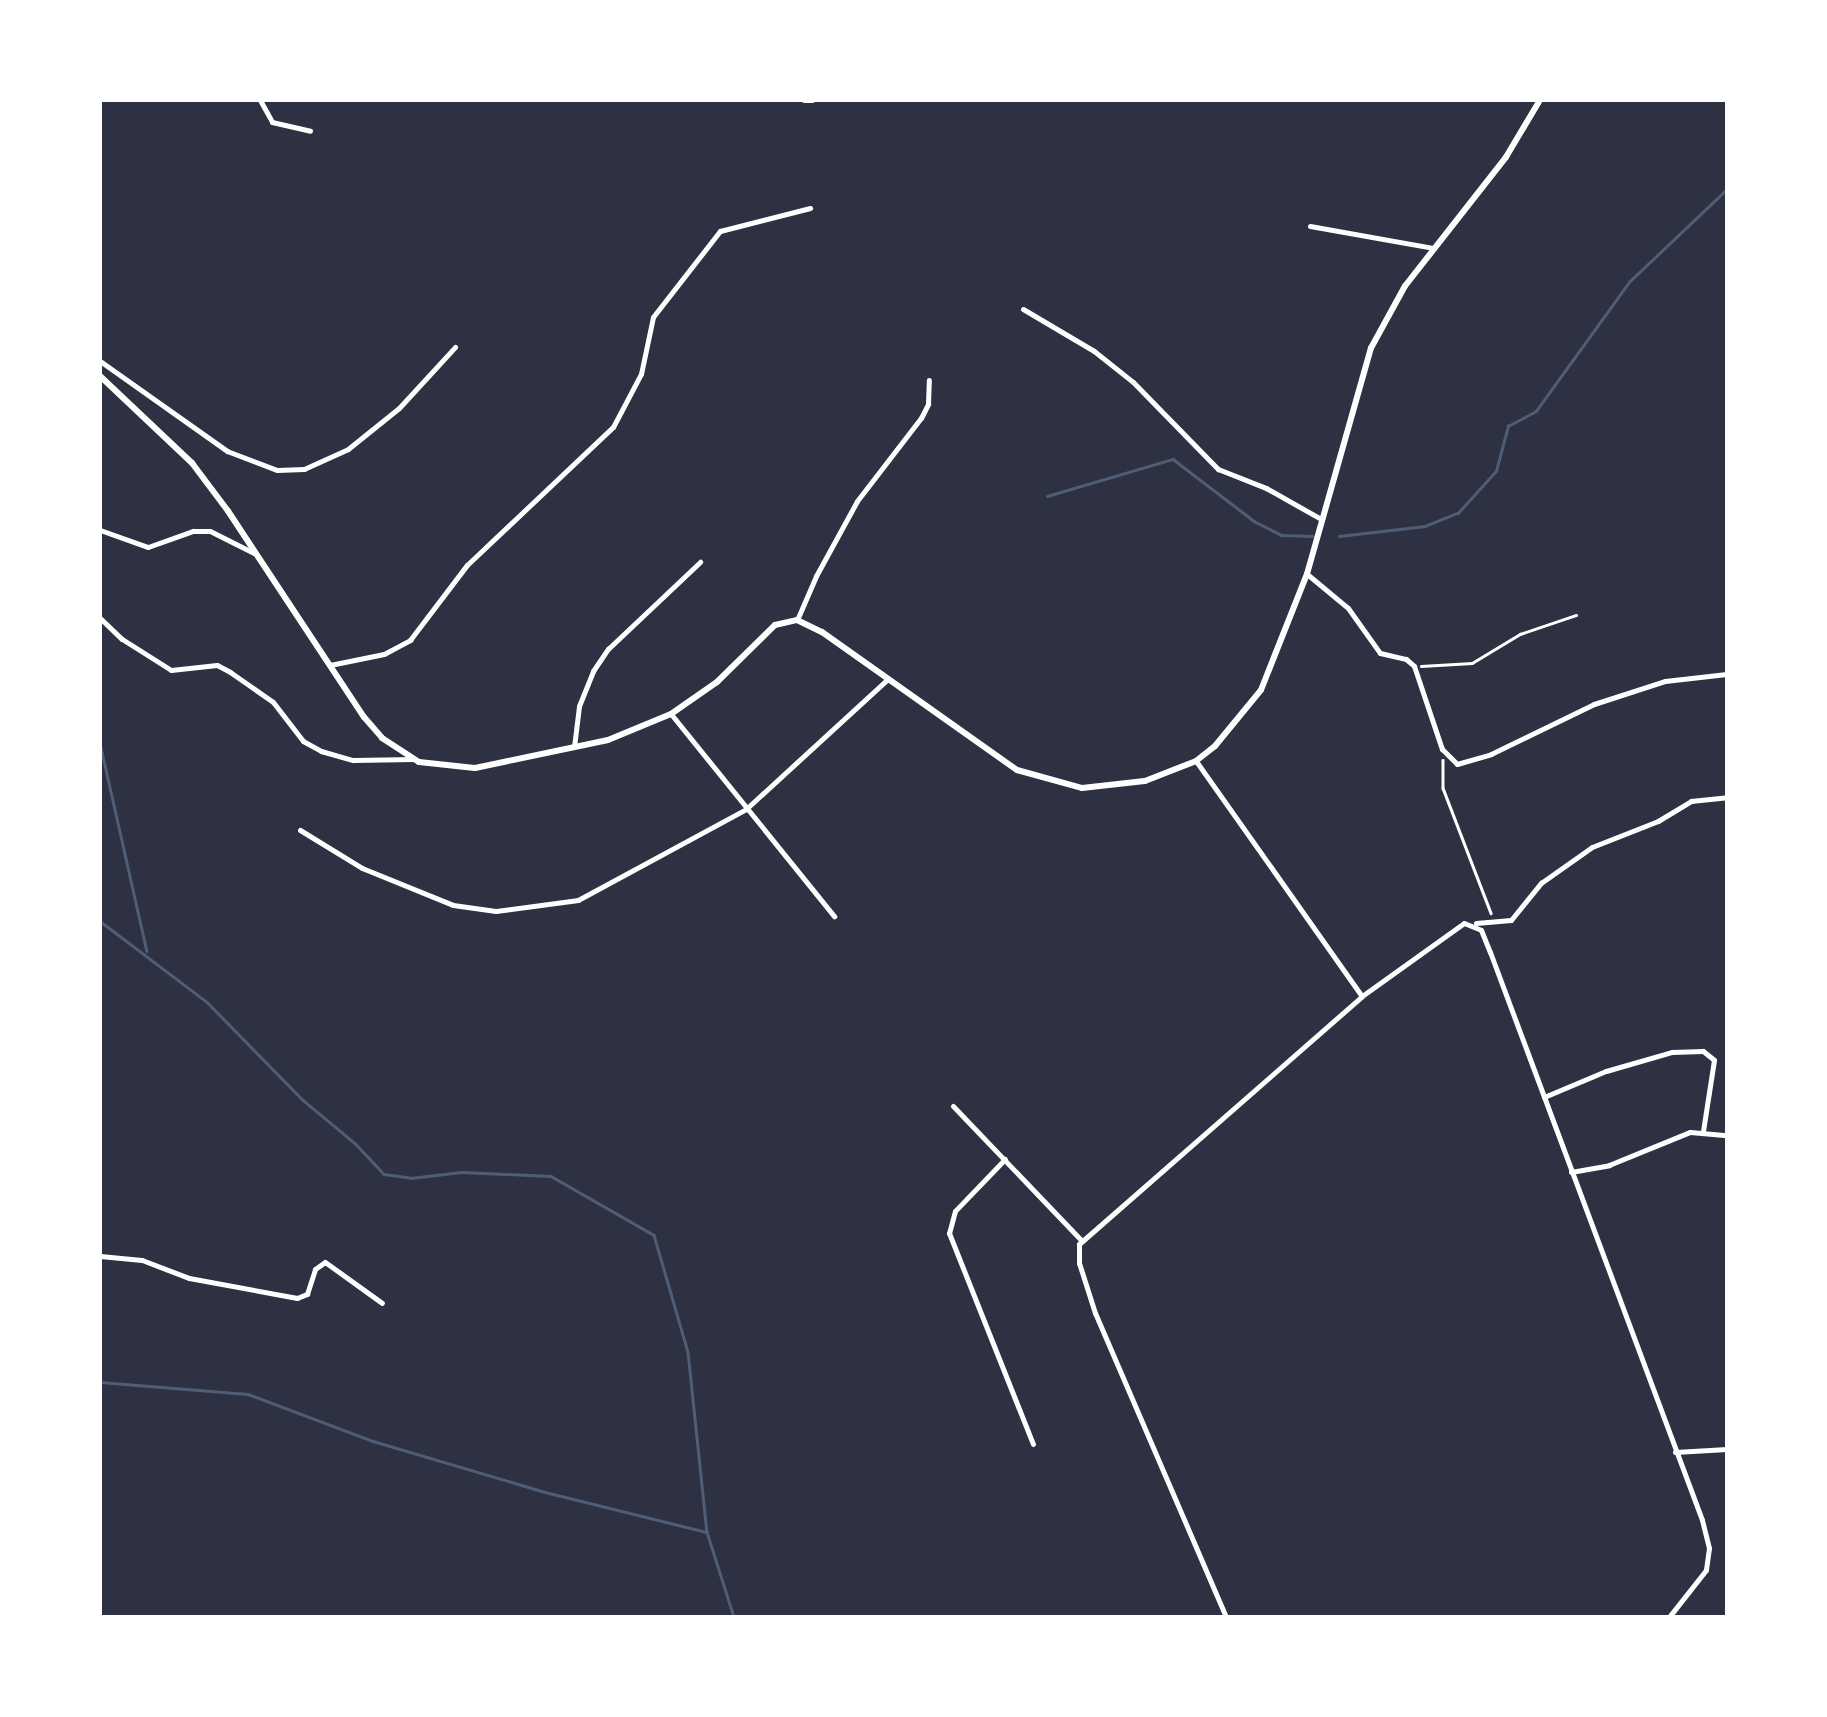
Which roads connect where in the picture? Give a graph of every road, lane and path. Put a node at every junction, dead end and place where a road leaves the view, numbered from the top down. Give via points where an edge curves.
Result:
1 (260, 100) edge
2 (804, 100) edge
3 (812, 100) edge
4 (1540, 100) edge
5 (310, 131) dead end
6 (810, 208) dead end
7 (1310, 226) dead end
8 (1434, 248) junction
9 (1024, 309) dead end
10 (456, 347) dead end
11 (100, 361) edge
12 (100, 376) edge
13 (930, 380) dead end
14 (1321, 519) junction
15 (100, 530) edge
16 (256, 554) junction
17 (700, 562) dead end
18 (1307, 574) junction
19 (1576, 614) dead end
20 (100, 618) edge
21 (798, 620) junction
22 (327, 666) junction
23 (1414, 666) junction
24 (1727, 674) edge
25 (888, 680) junction
26 (672, 714) junction
27 (574, 747) junction
28 (1442, 749) junction
29 (414, 760) junction
30 (1196, 761) junction
31 (1727, 797) edge
32 (746, 809) junction
33 (300, 830) dead end
34 (818, 898) junction
35 (812, 904) dead end
36 (834, 916) dead end
37 (1495, 923) junction
38 (1470, 924) junction
39 (1362, 996) junction
40 (1544, 1097) junction
41 (953, 1106) dead end
42 (1703, 1131) junction
43 (1727, 1134) edge
44 (1004, 1159) junction
45 (1571, 1172) junction
46 (1081, 1240) junction
47 (100, 1256) edge
48 (382, 1304) dead end
49 (1033, 1444) dead end
50 (1727, 1449) edge
51 (1676, 1452) junction
52 (1226, 1617) edge
53 (1669, 1617) edge

1 - 5 street via 272,122
2 - 3 street
4 - 8 street via 1506,157
6 - 22 street via 716,236 654,318 633,390 613,427 468,565 410,640 384,654
7 - 8 street
8 - 14 street via 1372,348
9 - 14 street via 1133,382 1218,469
10 - 11 street via 399,408 348,449 304,468 277,470 227,451
12 - 16 street via 192,464
13 - 21 street via 921,418 857,500
14 - 18 street
15 - 16 street via 148,547 210,530
16 - 22 street
17 - 27 street via 593,671 578,706
18 - 23 street via 1348,608 1380,653
18 - 30 street via 1261,690 1231,731
19 - 23 path via 1520,634 1472,663
20 - 29 street via 170,670 220,666 273,702 310,746 352,760
21 - 25 street
21 - 26 street via 775,624 717,682
22 - 29 street via 382,738
23 - 28 street
24 - 28 street via 1680,678 1594,704 1471,762 1454,762
25 - 30 street via 987,752 1038,779 1082,788 1116,786
25 - 32 street
26 - 27 street
26 - 32 street
27 - 29 street via 476,768
28 - 37 path via 1443,788
30 - 39 street
31 - 37 street via 1691,801 1592,847 1541,883 1511,920
32 - 33 street via 578,900 496,911 407,890
32 - 34 street
34 - 35 street
34 - 36 street
37 - 38 street
38 - 39 street via 1455,926
38 - 40 street via 1481,930
39 - 46 street
40 - 42 street via 1606,1070 1672,1052 1706,1052 1714,1066
40 - 45 street
41 - 44 street
42 - 43 street
42 - 45 street via 1668,1138 1609,1166
44 - 46 street
44 - 49 street via 955,1210 949,1233
45 - 51 street
46 - 52 street via 1079,1263 1095,1312
47 - 48 street via 297,1298 308,1294 324,1262
50 - 51 street
51 - 53 street via 1709,1548 1700,1582

